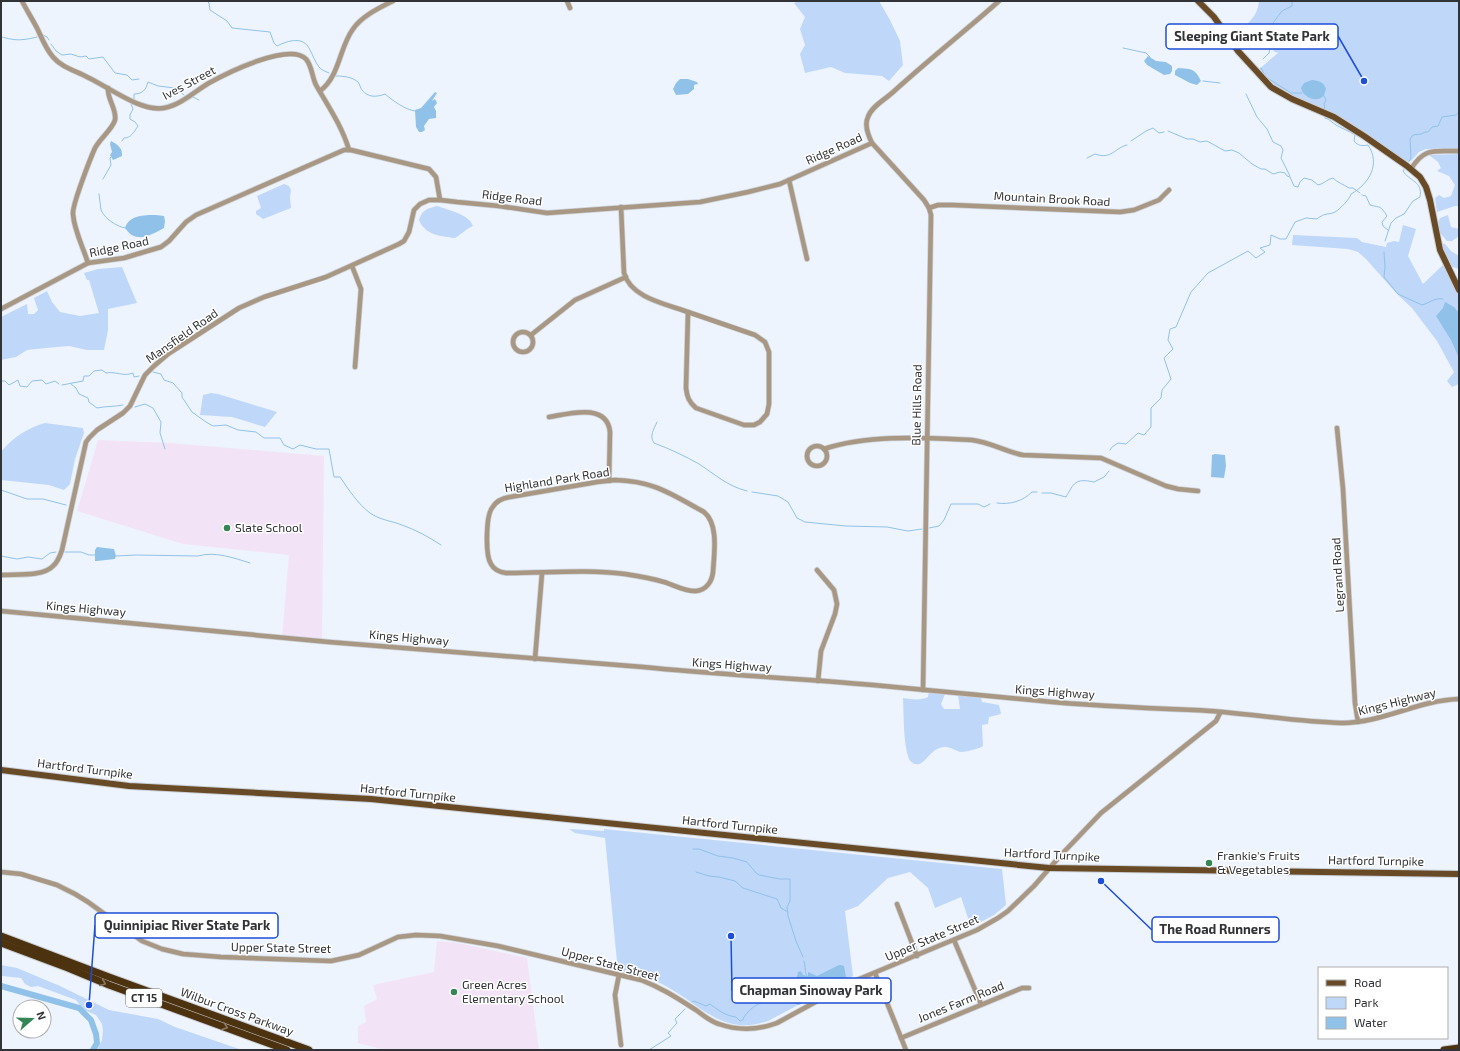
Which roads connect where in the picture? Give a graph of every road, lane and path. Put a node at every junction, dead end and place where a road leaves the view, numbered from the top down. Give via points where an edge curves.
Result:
1 (22, 1) edge
2 (393, 1) edge
3 (567, 1) edge
4 (999, 1) edge
5 (1198, 1) edge
6 (570, 8) dead end
7 (108, 88) junction
8 (320, 91) junction
9 (872, 143) junction
10 (348, 150) junction
11 (1459, 151) edge
12 (1411, 169) junction
13 (789, 180) junction
14 (1169, 190) dead end
15 (440, 200) junction
16 (621, 207) junction
17 (929, 208) junction
18 (807, 258) dead end
19 (88, 263) junction
20 (352, 266) junction
21 (626, 278) junction
22 (1459, 290) edge
23 (1, 309) edge
24 (688, 312) junction
25 (531, 335) junction
26 (355, 367) dead end
27 (549, 417) dead end
28 (1336, 428) dead end
29 (927, 439) junction
30 (824, 449) junction
31 (609, 480) junction
32 (1198, 491) dead end
33 (817, 570) dead end
34 (542, 572) junction
35 (1, 575) edge
36 (1, 611) edge
37 (535, 659) junction
38 (818, 680) junction
39 (923, 690) junction
40 (1459, 699) edge
41 (1220, 713) junction
42 (1358, 722) junction
43 (1, 770) edge
44 (1049, 868) junction
45 (1, 872) edge
46 (1459, 874) edge
47 (897, 904) dead end
48 (1, 936) edge
49 (20, 937) dead end
50 (954, 940) junction
51 (1, 943) edge
52 (917, 956) junction
53 (59, 957) junction
54 (33, 961) dead end
55 (68, 968) junction
56 (875, 973) junction
57 (620, 975) junction
58 (1029, 988) dead end
59 (981, 1004) junction
60 (902, 1038) junction
61 (620, 1045) dead end
62 (1459, 1048) edge
63 (287, 1050) edge
64 (309, 1050) edge
65 (906, 1050) edge
66 (1444, 1050) edge

1 - 7 street, Ives Street via 56,61
2 - 8 street via 355,26 335,72
3 - 6 street
4 - 9 street, Ridge Road via 871,111 866,123
5 - 12 main road via 1271,87 1292,99 1334,116
7 - 8 street, Ives Street via 139,104 163,108 176,104 213,81 247,66 271,57 291,54 302,56 306,60
7 - 19 street via 115,120 98,142 72,211
8 - 10 street, Ives Street
9 - 13 street, Ridge Road
9 - 17 street
10 - 15 street via 429,169 436,177
10 - 19 street, Ridge Road via 196,214 169,241 157,248 124,258
11 - 12 street via 1424,154
12 - 22 main road via 1426,187 1440,250
13 - 16 street, Ridge Road via 710,200
13 - 18 street
14 - 17 street, Mountain Brook Road via 1156,202 1134,210 1117,212 952,205
15 - 16 street, Ridge Road via 547,213
15 - 20 street, Mansfield Road via 429,200 418,206 404,241
16 - 21 street
17 - 29 street, Blue Hills Road via 931,220
19 - 23 street, Ridge Road
20 - 26 street via 361,289
20 - 35 street, Mansfield Road via 317,281 248,304 168,354 154,366 145,375 130,406 97,430 86,442 62,550 57,562 44,572
21 - 24 street via 642,295
21 - 25 street via 575,300
24 - 24 street via 755,335 765,342 769,352 769,404 767,414 760,422 744,425 696,408 690,402 686,388
25 - 25 street via 525,332 516,334 513,340 515,348 522,352 529,350 533,344
27 - 31 street via 592,412 604,418 610,432
28 - 42 street, Legrand Road
29 - 30 street via 890,438
29 - 32 street via 978,441 1030,456 1101,458 1166,486
29 - 39 street, Blue Hills Road
30 - 30 street via 816,446 810,449 807,455 810,464 820,466 825,462 827,456
31 - 34 street, Highland Park Road via 505,498 492,508 488,519 488,554 493,567 506,573
31 - 34 street, Highland Park Road via 633,481 655,486 707,514 714,529 712,579 702,589 695,591 622,574 594,571
33 - 38 street via 834,590 837,604 821,651
34 - 37 street
36 - 37 street, Kings Highway
37 - 38 street, Kings Highway via 695,673
38 - 39 street, Kings Highway
39 - 41 street, Kings Highway
40 - 42 street, Kings Highway via 1440,701
41 - 42 street, Kings Highway
41 - 44 street, Upper State Street via 1216,721 1105,808
43 - 44 main road, Hartford Turnpike via 129,786 371,800
44 - 46 main road, Hartford Turnpike
44 - 50 street, Upper State Street via 1008,911 983,927
45 - 57 street, Upper State Street via 20,874 57,885 88,902 142,941 162,950 182,954 331,961 359,955 398,937 440,936 480,942
47 - 52 street
48 - 53 highway, Wilbur Cross Parkway / CT 15
49 - 53 highway
50 - 52 street, Upper State Street
50 - 59 street
51 - 55 highway, Wilbur Cross Parkway / CT 15
52 - 56 street, Upper State Street
53 - 64 highway, Wilbur Cross Parkway / CT 15
54 - 55 highway
55 -> 63 highway, Wilbur Cross Parkway / CT 15
56 - 57 street, Upper State Street via 852,982 777,1023 746,1029 718,1024 662,988
56 - 60 street
57 - 61 street via 615,995
58 - 59 street, Jones Farm Road via 1022,988
59 - 60 street, Jones Farm Road
60 - 65 street
62 - 66 highway

